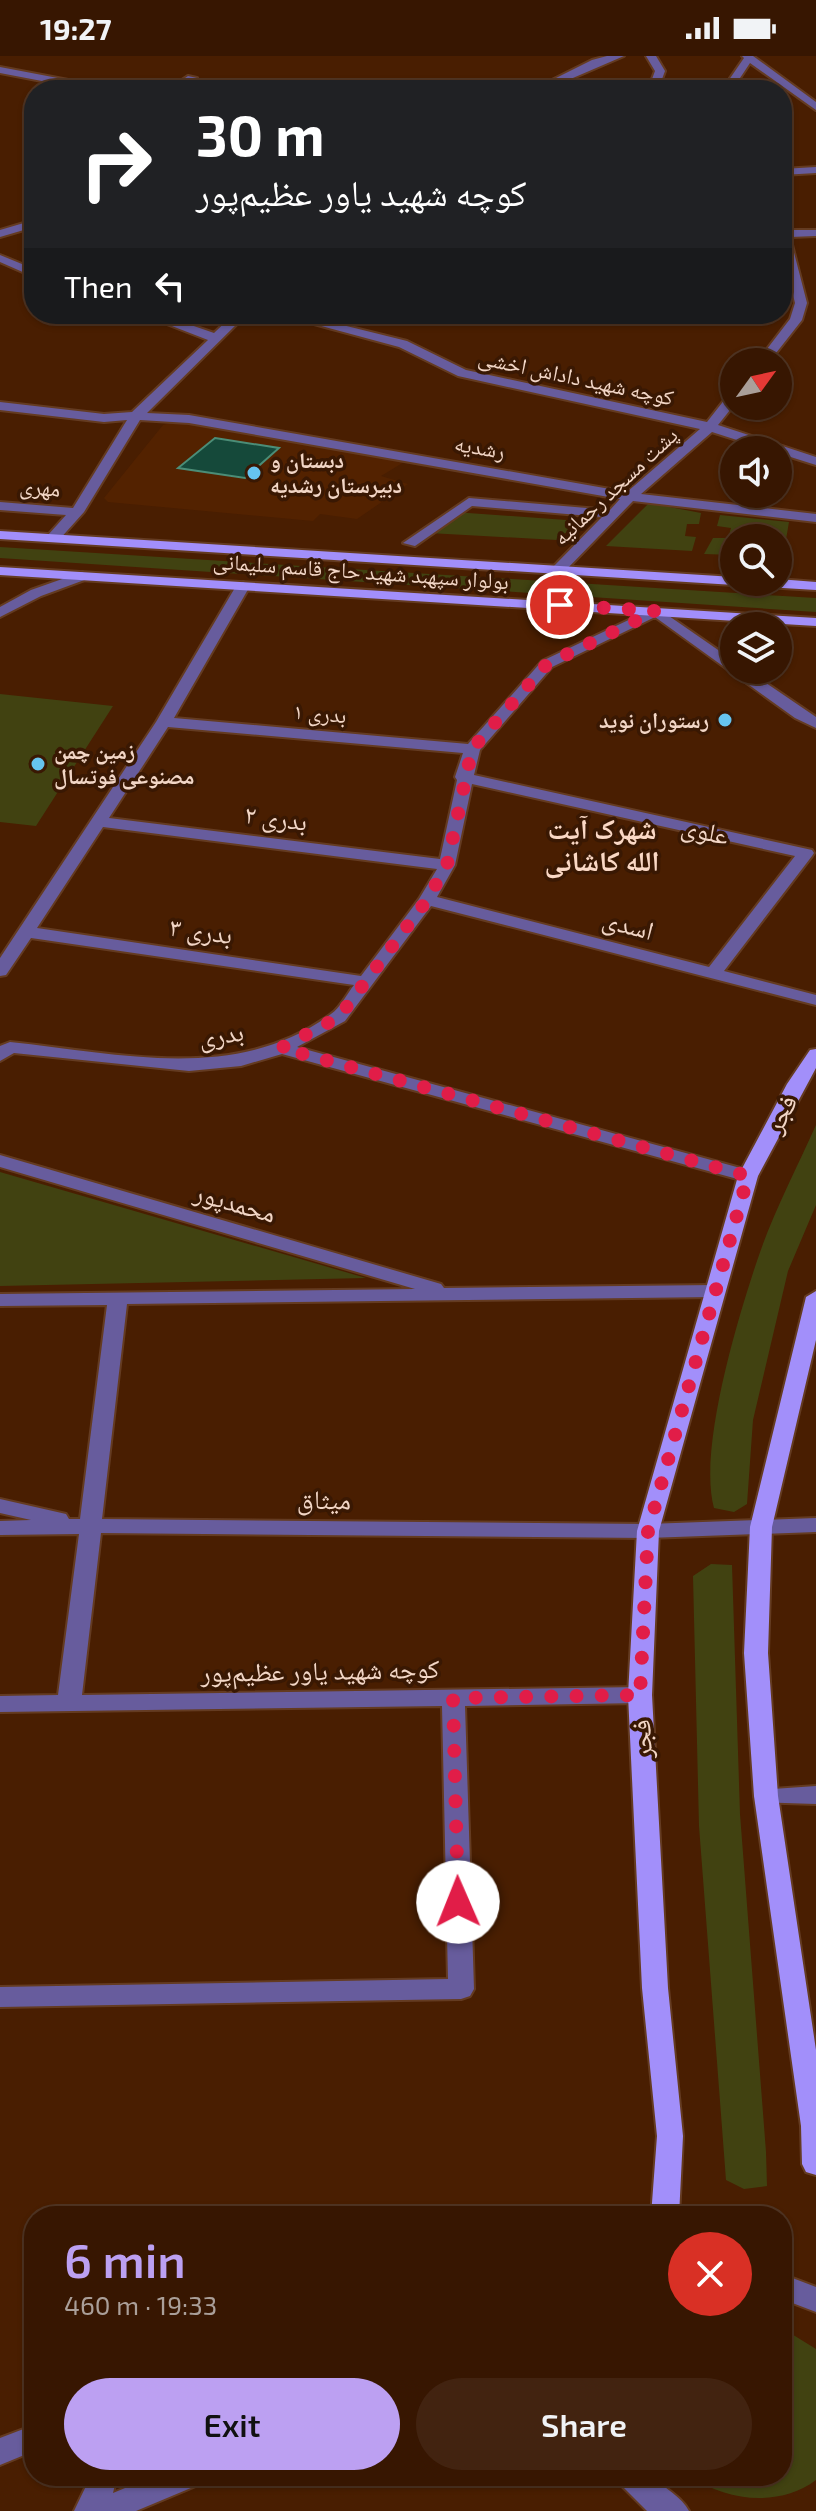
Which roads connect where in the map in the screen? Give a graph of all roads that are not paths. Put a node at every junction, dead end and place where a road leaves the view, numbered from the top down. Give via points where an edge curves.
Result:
1 (619, 56) edge
2 (651, 56) edge
3 (748, 57) edge
4 (0, 70) edge
5 (192, 78) dead end
6 (52, 80) edge
7 (189, 80) edge
8 (558, 80) edge
9 (657, 80) edge
10 (733, 80) edge
11 (779, 80) edge
12 (792, 89) edge
13 (816, 107) edge
14 (816, 170) edge
15 (792, 171) edge
16 (24, 226) edge
17 (792, 231) edge
18 (816, 233) edge
19 (0, 234) edge
20 (0, 258) edge
21 (792, 264) edge
22 (24, 269) edge
23 (801, 303) junction
24 (816, 304) edge
25 (175, 324) edge
26 (230, 324) edge
27 (323, 324) edge
28 (214, 338) junction
29 (774, 348) edge
30 (0, 406) edge
31 (720, 414) edge
32 (136, 416) junction
33 (710, 427) junction
34 (816, 461) edge
35 (630, 497) junction
36 (0, 506) edge
37 (77, 512) junction
38 (614, 514) junction
39 (816, 518) edge
40 (0, 535) edge
41 (53, 538) junction
42 (410, 543) dead end
43 (558, 570) junction
44 (0, 571) edge
45 (82, 576) junction
46 (720, 580) edge
47 (792, 585) edge
48 (243, 586) junction
49 (816, 586) edge
50 (656, 611) junction
51 (0, 613) edge
52 (816, 622) edge
53 (720, 657) edge
54 (758, 684) edge
55 (164, 722) junction
56 (816, 723) edge
57 (472, 749) junction
58 (463, 777) junction
59 (99, 822) junction
60 (447, 865) junction
61 (427, 900) junction
62 (28, 932) junction
63 (0, 971) edge
64 (713, 974) junction
65 (366, 982) junction
66 (816, 1000) edge
67 (3, 1048) edge
68 (281, 1048) junction
69 (816, 1054) edge
70 (0, 1161) edge
71 (748, 1176) junction
72 (715, 1291) junction
73 (456, 1294) junction
74 (816, 1297) edge
75 (118, 1299) junction
76 (0, 1300) edge
77 (0, 1506) edge
78 (816, 1525) edge
79 (89, 1526) junction
80 (761, 1527) junction
81 (0, 1528) edge
82 (648, 1531) junction
83 (640, 1695) junction
84 (453, 1698) junction
85 (69, 1703) junction
86 (0, 1704) edge
87 (816, 1795) edge
88 (766, 1796) junction
89 (0, 1997) edge
90 (815, 2126) edge
91 (816, 2164) edge
92 (666, 2206) edge
93 (792, 2290) edge
94 (816, 2300) edge
95 (24, 2442) edge
96 (0, 2452) edge
97 (102, 2486) edge
98 (163, 2486) edge
99 (642, 2486) edge
100 (89, 2511) edge
101 (103, 2511) edge
102 (674, 2511) edge

1 - 8 street
2 - 9 street via 660,71
3 - 10 street
3 - 11 street
4 - 6 street
5 - 7 street
12 - 13 street
14 - 15 street
16 - 19 street
17 - 18 street
20 - 22 street
21 - 23 street
23 - 24 street
23 - 29 street via 796,320
25 - 28 street
26 - 28 street
27 - 33 street, کوچه شهید داداش اخشی via 403,344 462,373
28 - 32 street
30 - 32 street, رشدیه via 104,418
31 - 33 street, پشت مسجد رحمانیه
32 - 35 street, رشدیه via 245,426
32 - 37 street
33 - 34 street, کوچه شهید داداش اخشی
33 - 35 street, پشت مسجد رحمانیه
35 - 38 street, پشت مسجد رحمانیه
35 - 39 street, رشدیه
36 - 37 street, مهری
37 - 41 street
38 - 42 street via 469,502
38 - 43 street, پشت مسجد رحمانیه
40 - 41 main road, بولوار سپهبد شهید حاج قاسم سلیمانی
41 - 43 main road, بولوار سپهبد شهید حاج قاسم سلیمانی
43 - 46 main road, بولوار سپهبد شهید حاج قاسم سلیمانی
44 - 45 main road, بولوار سپهبد شهید حاج قاسم سلیمانی
45 - 48 main road, بولوار سپهبد شهید حاج قاسم سلیمانی
45 - 51 street
47 - 49 main road
48 - 50 main road, بولوار سپهبد شهید حاج قاسم سلیمانی
48 - 55 street
50 - 52 main road, بولوار سپهبد شهید حاج قاسم سلیمانی
50 - 53 street
50 - 57 street, بدری via 547,664
54 - 56 street
55 - 57 street, بدری ۱
55 - 59 street
57 - 58 street, بدری
58 - 60 street, بدری
58 - 64 street, علوی via 806,853
59 - 60 street, بدری ۲
59 - 62 street
60 - 61 street, بدری
61 - 64 street, اسدی
61 - 65 street, بدری
62 - 63 street
62 - 65 street, بدری ۳
64 - 66 street, اسدی
65 - 68 street, بدری via 339,1017
67 - 68 street, بدری via 189,1066 241,1061
68 - 71 street
69 - 71 main road, فجر
70 - 73 street, محمدپور
71 - 72 main road, فجر
72 - 73 street
72 - 82 main road, فجر
73 - 75 street
74 - 80 main road
75 - 76 street
75 - 79 street
77 - 79 street
78 - 80 street, میثاق
79 - 81 street, میثاق
79 - 82 street, میثاق
79 - 85 street
80 - 82 street, میثاق
80 - 88 main road via 756,1653
82 - 83 main road, فجر
83 - 84 street, کوچه شهید یاور عظیم‌پور
83 - 92 main road, فجر via 655,1988 670,2136
84 - 85 street, کوچه شهید یاور عظیم‌پور
84 - 89 street via 461,1989
85 - 86 street, کوچه شهید یاور عظیم‌پور
87 - 88 street
88 - 90 main road
90 - 91 main road
93 - 94 street
95 - 96 street
97 - 100 street
98 - 101 street
99 - 102 street

